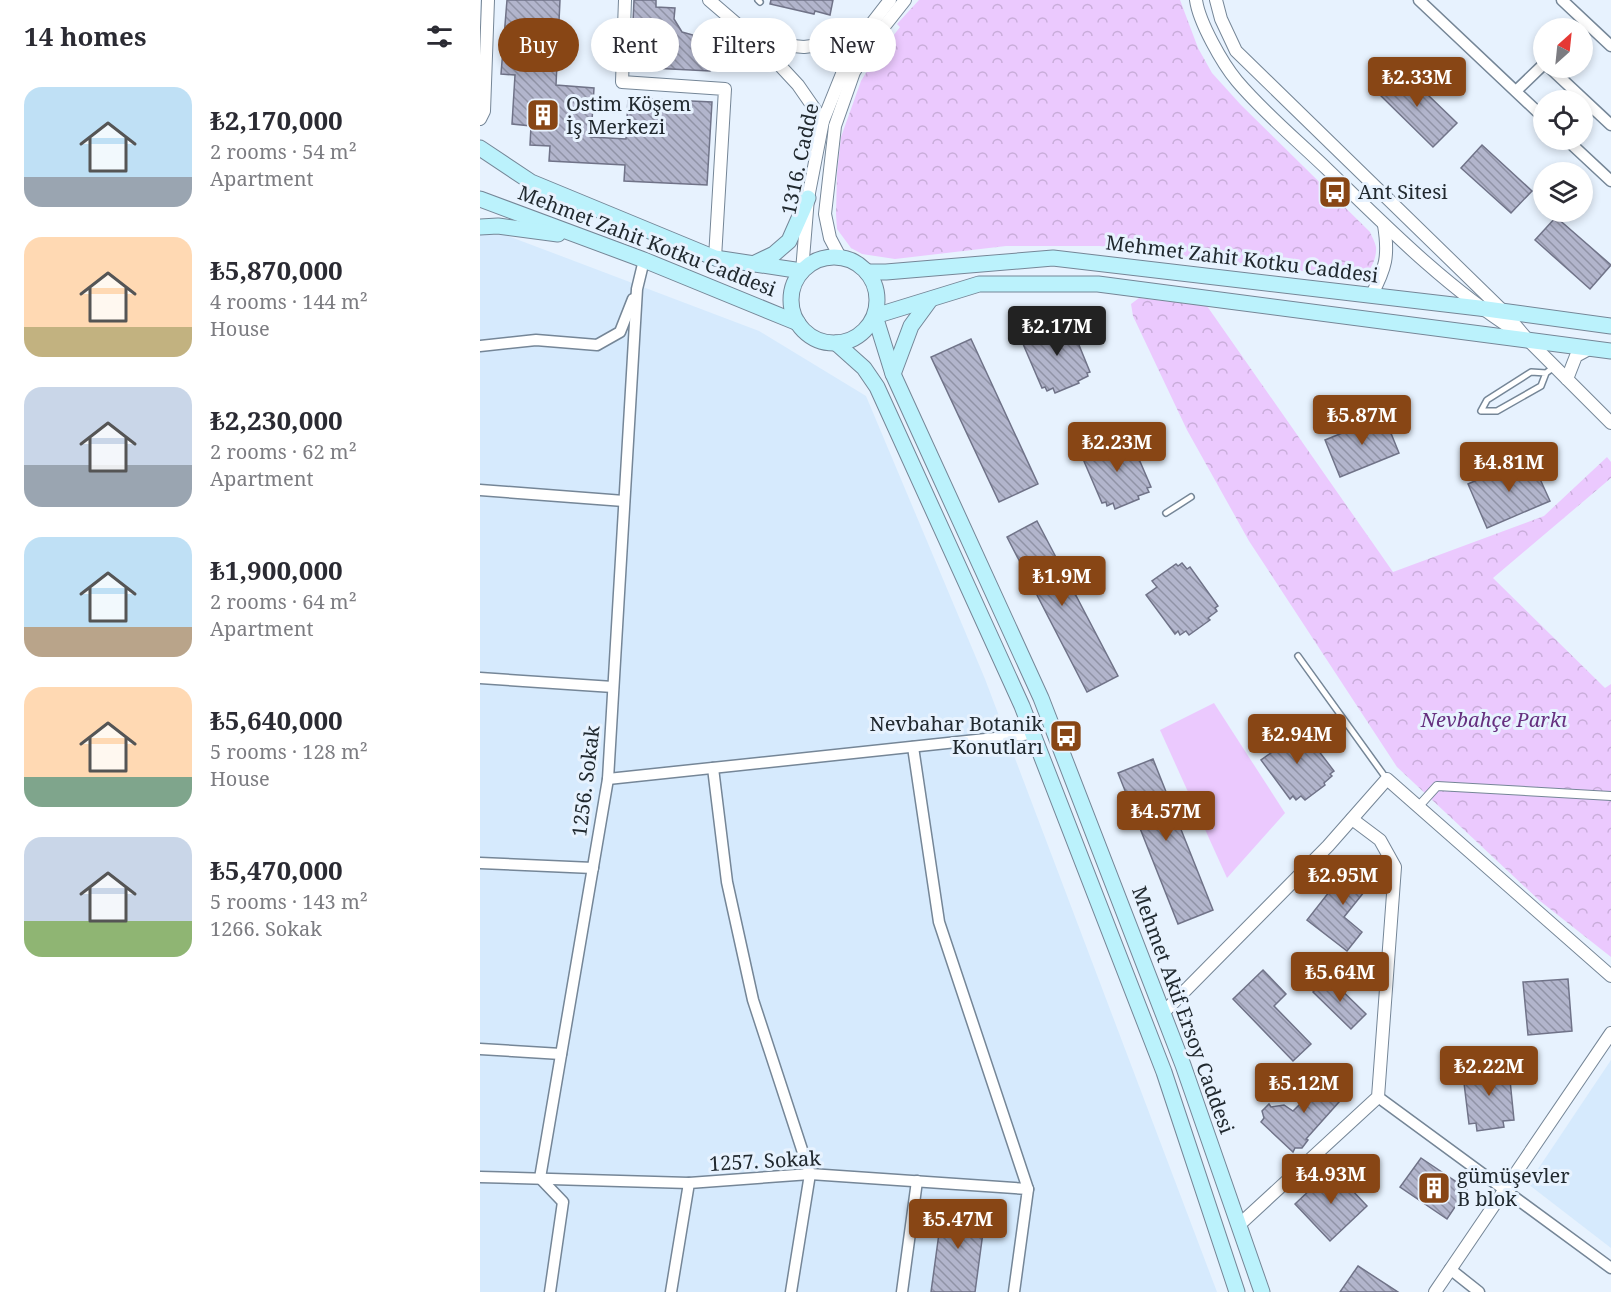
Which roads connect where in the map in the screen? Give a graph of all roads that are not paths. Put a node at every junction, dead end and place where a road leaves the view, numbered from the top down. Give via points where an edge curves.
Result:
1 (488, 0) edge
2 (625, 0) edge
3 (709, 0) edge
4 (890, 0) edge
5 (905, 0) edge
6 (1216, 0) edge
7 (1419, 0) edge
8 (1563, 0) edge
9 (1196, 3) edge
10 (729, 18) edge
11 (876, 18) edge
12 (1576, 18) edge
13 (1593, 33) edge
14 (1611, 46) edge
15 (786, 72) edge
16 (843, 72) edge
17 (1533, 75) edge
18 (1561, 78) edge
19 (1516, 91) junction
20 (1533, 107) edge
21 (480, 119) edge
22 (823, 121) junction
23 (1611, 125) edge
24 (480, 148) edge
25 (1578, 150) edge
26 (1611, 181) edge
27 (808, 198) junction
28 (480, 199) edge
29 (1384, 225) junction
30 (480, 227) edge
31 (582, 236) junction
32 (840, 257) junction
33 (715, 258) junction
34 (644, 260) junction
35 (753, 264) junction
36 (802, 271) junction
37 (867, 272) junction
38 (637, 289) junction
39 (1371, 296) junction
40 (930, 300) junction
41 (1479, 308) junction
42 (1503, 311) junction
43 (875, 316) junction
44 (798, 323) junction
45 (1611, 326) edge
46 (1527, 339) junction
47 (836, 343) junction
48 (480, 346) edge
49 (1589, 349) junction
50 (1611, 351) edge
51 (1550, 370) junction
52 (893, 374) junction
53 (1567, 379) junction
54 (1611, 423) edge
55 (480, 490) edge
56 (1191, 497) dead end
57 (624, 501) junction
58 (1166, 513) dead end
59 (1298, 656) dead end
60 (480, 678) edge
61 (613, 687) junction
62 (1033, 734) junction
63 (913, 747) junction
64 (713, 768) junction
65 (608, 779) junction
66 (1387, 779) junction
67 (1611, 796) edge
68 (1418, 807) junction
69 (1352, 819) junction
70 (480, 863) edge
71 (592, 868) junction
72 (1611, 976) edge
73 (1164, 1013) junction
74 (1145, 1023) junction
75 (1611, 1033) edge
76 (480, 1049) edge
77 (561, 1054) junction
78 (1378, 1097) junction
79 (810, 1174) junction
80 (480, 1177) edge
81 (540, 1178) junction
82 (917, 1181) junction
83 (689, 1183) junction
84 (1028, 1189) junction
85 (1503, 1189) junction
86 (1239, 1225) junction
87 (1218, 1234) junction
88 (1611, 1268) edge
89 (1450, 1269) junction
90 (550, 1292) edge
91 (671, 1292) edge
92 (792, 1292) edge
93 (902, 1292) edge
94 (1014, 1292) edge
95 (1237, 1292) edge
96 (1262, 1292) edge
97 (1434, 1292) edge
98 (1479, 1292) edge

1 - 21 street via 484,111
2 - 33 street via 622,82 725,89
3 - 10 street
4 - 11 street, 1316. Cadde
5 - 32 street, 1316. Cadde via 854,72 835,126 825,214 830,238
6 - 42 street via 1236,51
7 - 19 street
8 - 12 street
9 - 29 street via 1211,40 1236,80
13 - 14 street
15 - 22 street
16 - 22 street, 1316. Cadde
17 - 19 street
18 - 23 street
19 - 20 street
22 - 27 street, 1316. Cadde
24 - 33 main road, Mehmet Zahit Kotku Caddesi via 531,182
25 - 26 street
27 - 35 main road via 789,241
27 - 36 street, 1316. Cadde
28 - 31 main road, Mehmet Zahit Kotku Caddesi
29 - 39 street via 1387,263
29 - 41 street
30 - 31 main road
31 - 34 main road, Mehmet Zahit Kotku Caddesi
32 - 36 main road via 819,259
32 - 37 main road
33 - 35 main road, Mehmet Zahit Kotku Caddesi
34 - 38 street, 1256. Sokak
34 - 44 main road, Mehmet Zahit Kotku Caddesi
35 - 36 main road, Mehmet Zahit Kotku Caddesi
36 - 44 main road via 791,296
37 - 39 main road, Mehmet Zahit Kotku Caddesi via 1053,258
37 - 43 main road via 877,293
38 - 48 street via 620,332 597,345 536,340
38 - 57 street, 1256. Sokak
39 - 41 main road, Mehmet Zahit Kotku Caddesi
40 - 43 main road
40 - 46 main road via 979,284 1098,284
40 - 52 main road via 911,326
41 - 42 main road, Mehmet Zahit Kotku Caddesi
41 - 46 street
42 - 45 main road, Mehmet Zahit Kotku Caddesi
42 - 46 street
43 - 47 main road via 860,335
43 - 52 main road, Mehmet Akif Ersoy Caddesi
44 - 47 main road via 814,338
46 - 49 main road
46 - 51 street
47 - 62 main road, Mehmet Akif Ersoy Caddesi via 864,368 877,387
49 - 50 main road
49 - 53 street via 1576,356
51 - 51 lane via 1531,372 1487,400 1481,411 1497,411 1531,392 1541,386
51 - 53 street
52 - 73 main road, Mehmet Akif Ersoy Caddesi via 1041,698
53 - 54 street
55 - 57 street
56 - 58 lane
57 - 61 street, 1256. Sokak
59 - 66 lane
60 - 61 street
61 - 65 street, 1256. Sokak
62 - 63 street
62 - 74 main road, Mehmet Akif Ersoy Caddesi
63 - 64 street
63 - 84 street via 939,922
64 - 65 street
64 - 79 street via 727,882 753,1000
65 - 71 street, 1256. Sokak
66 - 68 street
66 - 69 street
67 - 68 street via 1437,786
68 - 72 street
69 - 73 street
69 - 78 street via 1380,840 1395,867
70 - 71 street
71 - 77 street, 1256. Sokak
73 - 74 main road
73 - 86 main road, Mehmet Akif Ersoy Caddesi
74 - 87 main road, Mehmet Akif Ersoy Caddesi
75 - 85 street
76 - 77 street
77 - 81 street, 1256. Sokak
78 - 85 street
78 - 86 street
79 - 82 street, 1257. Sokak
79 - 83 street, 1257. Sokak
79 - 92 street
80 - 81 street
81 - 83 street
81 - 90 street via 563,1202
82 - 84 street, 1257. Sokak
82 - 93 street
83 - 91 street, 1257. Sokak
84 - 94 street
85 - 88 street
85 - 89 street
86 - 87 main road
86 - 96 main road, Mehmet Akif Ersoy Caddesi
87 - 95 main road, Mehmet Akif Ersoy Caddesi
89 - 97 street
89 - 98 street

